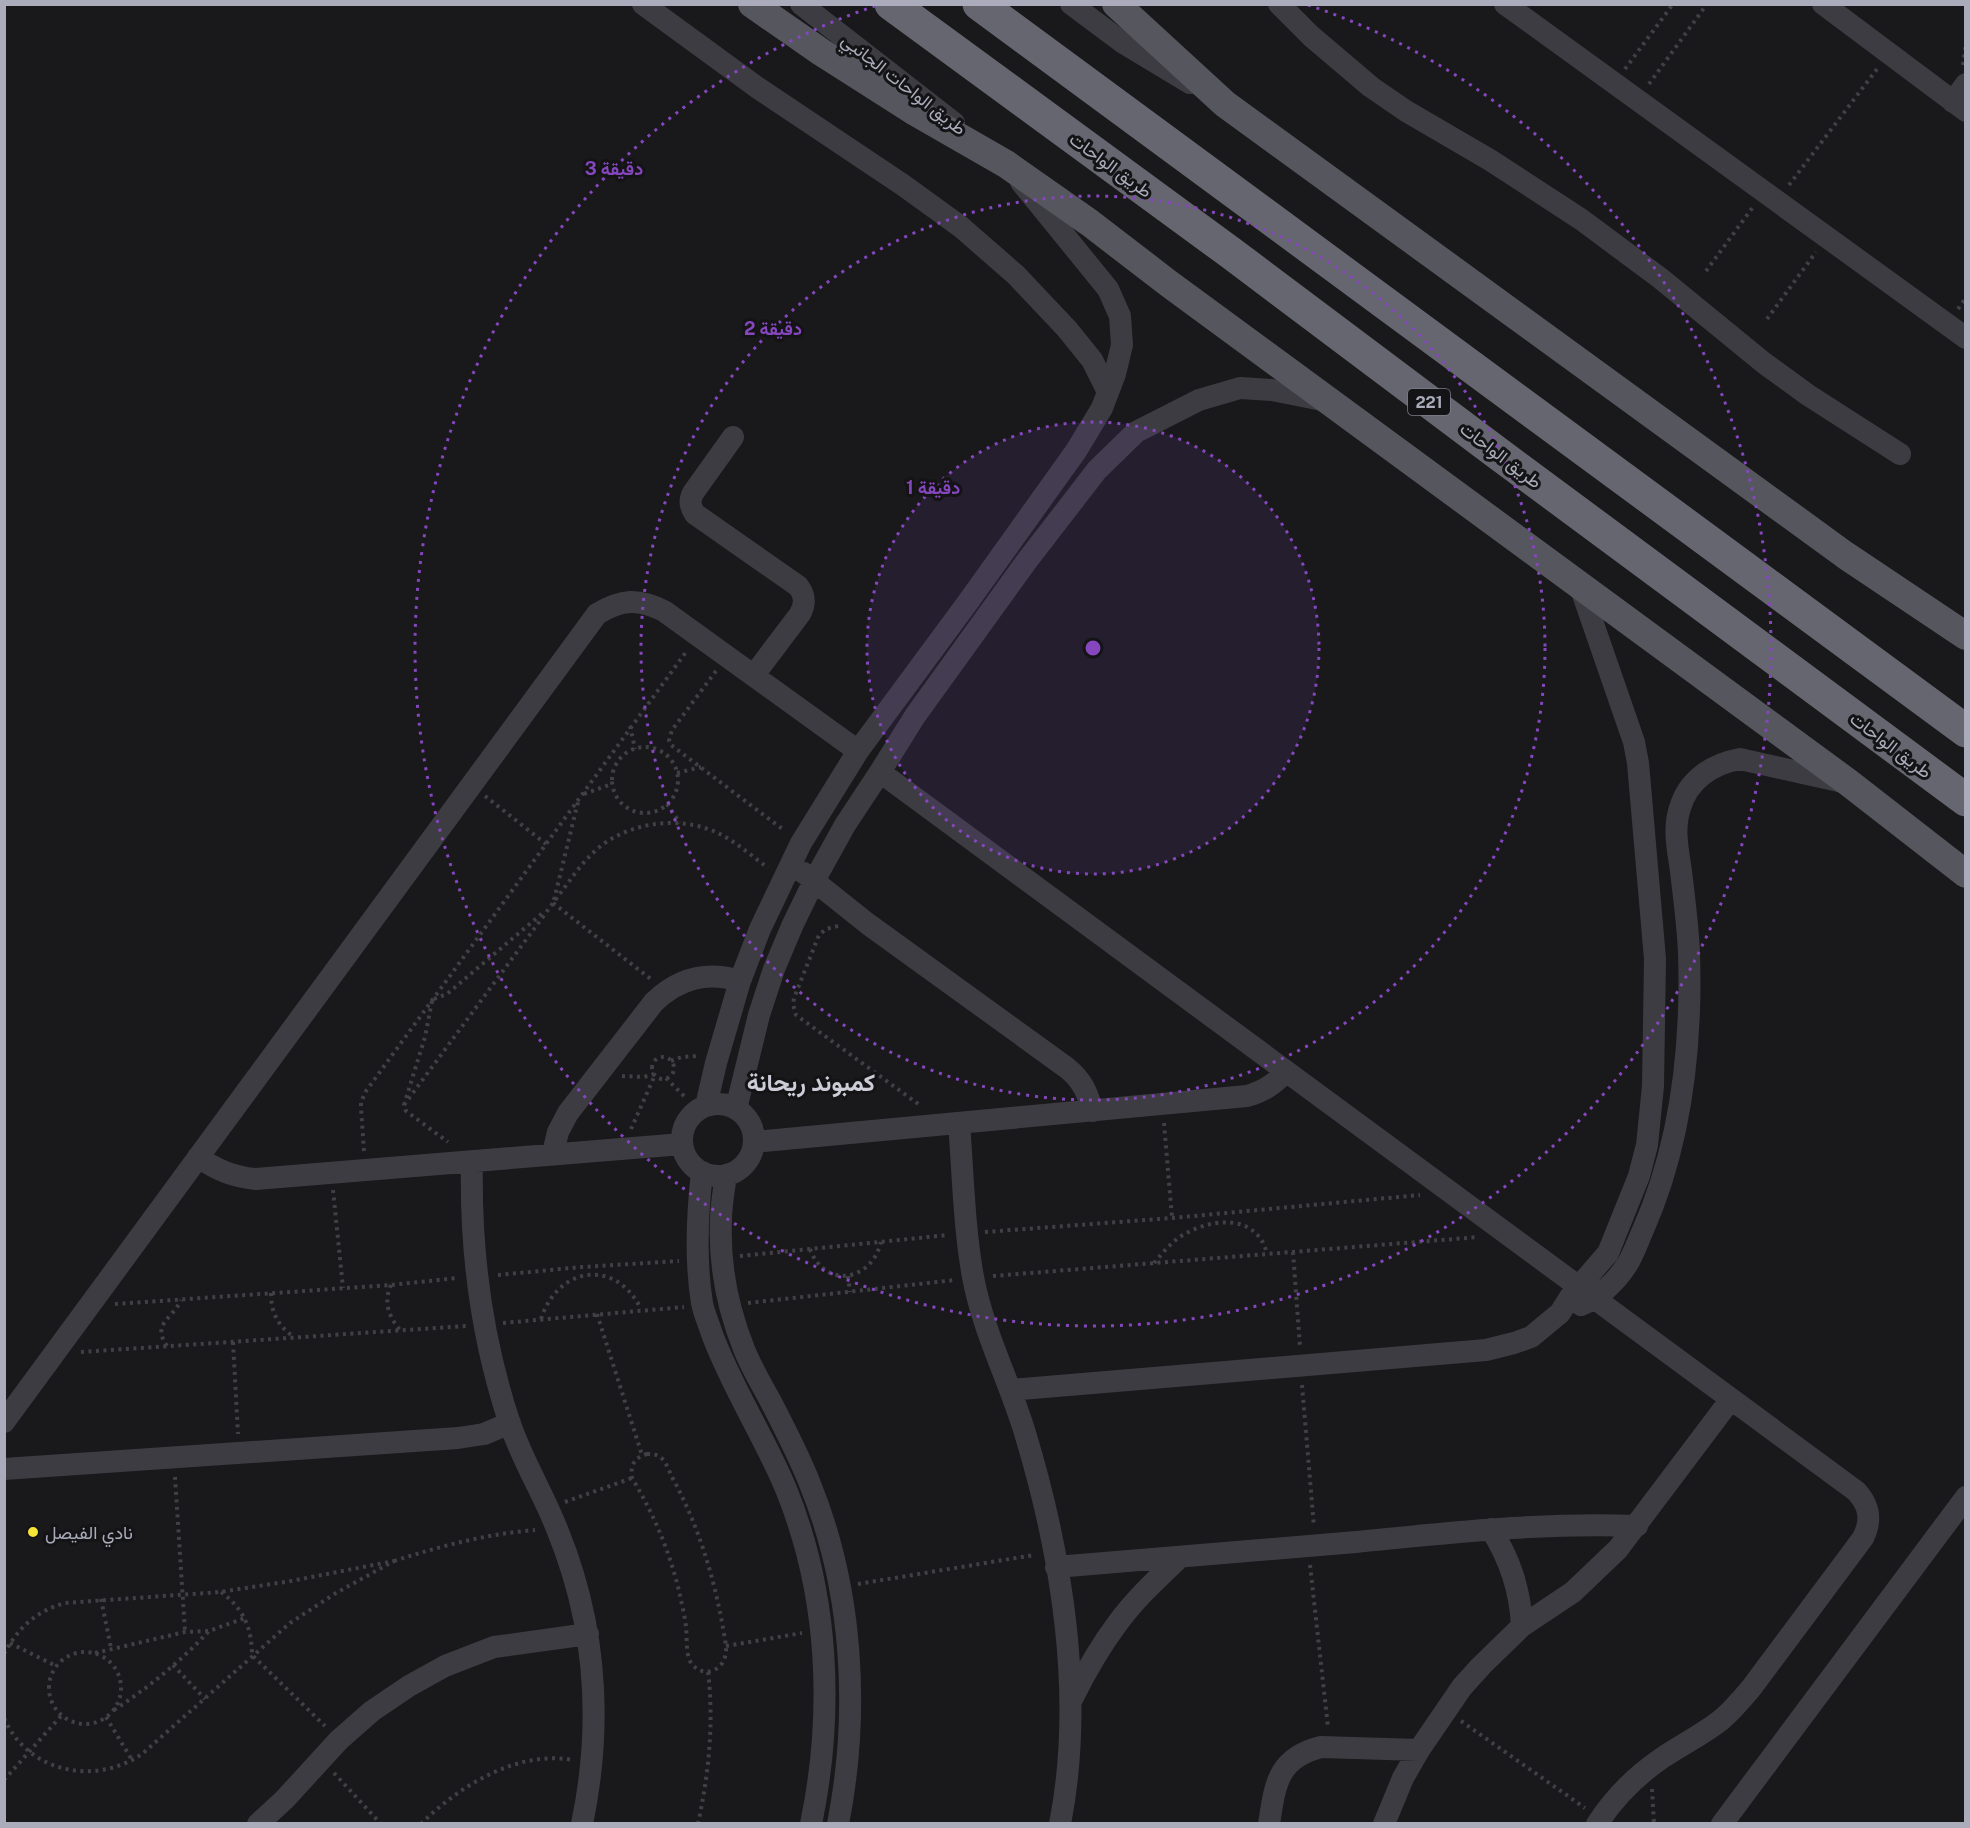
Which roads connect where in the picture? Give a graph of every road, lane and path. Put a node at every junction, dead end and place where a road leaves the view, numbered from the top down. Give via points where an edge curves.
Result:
1 (643, 4) edge
2 (752, 4) edge
3 (801, 4) edge
4 (891, 4) edge
5 (979, 4) edge
6 (1071, 4) edge
7 (1116, 4) edge
8 (1279, 4) edge
9 (1505, 4) edge
10 (1673, 4) edge
11 (1707, 4) edge
12 (1823, 4) edge
13 (1848, 12) edge
14 (1889, 54) junction
15 (1614, 83) junction
16 (1961, 99) edge
17 (1637, 100) junction
18 (1225, 104) junction
19 (1006, 164) junction
20 (1770, 197) junction
21 (1827, 238) junction
22 (1706, 271) dead end
23 (1767, 319) dead end
24 (1965, 338) edge
25 (1108, 392) junction
26 (1329, 402) junction
27 (733, 437) dead end
28 (1900, 454) dead end
29 (1580, 586) junction
30 (979, 587) junction
31 (998, 601) junction
32 (698, 635) junction
33 (1965, 636) edge
34 (727, 656) junction
35 (754, 675) junction
36 (894, 700) junction
37 (915, 716) junction
38 (630, 726) junction
39 (1965, 731) edge
40 (635, 749) junction
41 (858, 751) junction
42 (702, 767) junction
43 (880, 772) junction
44 (677, 773) junction
45 (1849, 783) junction
46 (612, 784) junction
47 (471, 785) junction
48 (580, 796) junction
49 (1965, 800) edge
50 (667, 804) junction
51 (681, 824) junction
52 (546, 844) junction
53 (792, 862) junction
54 (1965, 874) edge
55 (814, 881) junction
56 (552, 904) junction
57 (868, 924) junction
58 (740, 981) junction
59 (665, 991) junction
60 (433, 1000) junction
61 (671, 1061) junction
62 (716, 1063) junction
63 (604, 1066) junction
64 (1286, 1071) junction
65 (654, 1074) junction
66 (666, 1078) junction
67 (1162, 1104) junction
68 (404, 1105) junction
69 (702, 1108) junction
70 (736, 1109) junction
71 (1092, 1111) junction
72 (953, 1124) junction
73 (754, 1142) junction
74 (682, 1144) junction
75 (1647, 1145) junction
76 (623, 1148) junction
77 (1670, 1150) junction
78 (553, 1153) junction
79 (198, 1157) junction
80 (472, 1161) junction
81 (365, 1170) junction
82 (331, 1172) junction
83 (702, 1172) junction
84 (726, 1175) junction
85 (1450, 1193) junction
86 (1224, 1214) junction
87 (1172, 1218) junction
88 (1224, 1223) junction
89 (968, 1233) junction
90 (1508, 1235) junction
91 (881, 1242) junction
92 (810, 1249) junction
93 (1293, 1252) junction
94 (1267, 1254) junction
95 (722, 1258) junction
96 (697, 1260) junction
97 (1154, 1263) junction
98 (582, 1267) junction
99 (583, 1276) junction
100 (848, 1276) junction
101 (476, 1277) junction
102 (973, 1278) junction
103 (391, 1285) junction
104 (343, 1288) junction
105 (850, 1292) junction
106 (271, 1293) junction
107 (1587, 1293) junction
108 (181, 1300) junction
109 (90, 1305) junction
110 (729, 1305) junction
111 (703, 1306) junction
112 (642, 1309) junction
113 (597, 1314) junction
114 (541, 1319) junction
115 (483, 1325) junction
116 (400, 1330) junction
117 (294, 1337) junction
118 (232, 1342) junction
119 (167, 1346) junction
120 (55, 1353) junction
121 (1301, 1366) junction
122 (1011, 1390) junction
123 (1731, 1399) junction
124 (4, 1422) edge
125 (510, 1423) junction
126 (239, 1454) junction
127 (642, 1455) junction
128 (174, 1458) junction
129 (4, 1469) edge
130 (632, 1478) junction
131 (1965, 1497) edge
132 (553, 1518) junction
133 (1637, 1526) junction
134 (1491, 1529) junction
135 (1312, 1546) junction
136 (1180, 1557) junction
137 (1055, 1559) junction
138 (394, 1562) junction
139 (840, 1587) junction
140 (220, 1592) junction
141 (182, 1596) junction
142 (101, 1599) junction
143 (245, 1618) junction
144 (1522, 1626) junction
145 (821, 1629) junction
146 (208, 1631) junction
147 (185, 1632) junction
148 (588, 1634) junction
149 (10, 1643) junction
150 (726, 1646) junction
151 (111, 1648) junction
152 (95, 1653) junction
153 (4, 1654) edge
154 (252, 1655) junction
155 (173, 1665) junction
156 (56, 1666) junction
157 (708, 1671) junction
158 (205, 1699) junction
159 (1071, 1700) junction
160 (113, 1710) junction
161 (1445, 1710) junction
162 (61, 1716) junction
163 (106, 1717) junction
164 (4, 1719) edge
165 (339, 1740) junction
166 (1330, 1748) junction
167 (1419, 1750) junction
168 (30, 1752) junction
169 (132, 1760) junction
170 (322, 1760) junction
171 (592, 1763) junction
172 (1644, 1772) junction
173 (4, 1779) edge
174 (1599, 1821) edge
175 (258, 1824) edge
176 (381, 1824) edge
177 (421, 1824) edge
178 (582, 1824) edge
179 (698, 1824) edge
180 (811, 1824) edge
181 (838, 1824) edge
182 (1060, 1824) edge
183 (1269, 1824) edge
184 (1384, 1824) edge
185 (1654, 1824) edge
186 (1722, 1824) edge

1 - 25 street via 961,227 1016,275 1066,328 1092,360
2 - 19 main road via 903,104
3 - 19 street, طريق الواحات الجانبي
4 - 49 highway, طريق الواحات / 221
5 - 39 highway
6 - 18 street via 1122,42
7 - 18 main road
8 - 28 street via 1371,87 1582,220 1764,363
9 - 15 street
10 - 15 path
11 - 17 path
12 - 13 street
13 - 14 street
14 - 16 street
14 - 20 path
15 - 17 street
17 - 20 street
18 - 33 main road via 1845,555
19 - 25 street, طريق الواحات الجانبي via 1108,289 1120,316 1122,345
19 - 26 main road
20 - 21 street
20 - 22 path
21 - 23 path
21 - 24 street
25 - 30 street, طريق الواحات الجانبي via 1076,451
26 - 29 main road
26 - 31 street via 1240,388 1199,400 1136,432 1097,470
27 - 35 street via 693,493 690,507 798,586 805,599 800,614
29 - 45 main road
29 - 75 street via 1629,725 1638,763 1656,958 1653,1086
30 - 31 street
30 - 36 street, طريق الواحات الجانبي
31 - 37 street
32 - 34 street
32 - 38 path
32 - 47 street via 648,603 630,601 597,614
34 - 35 street
34 - 42 path via 669,735 671,745
35 - 41 street
36 - 37 street
36 - 41 street, طريق الواحات الجانبي
37 - 43 street
38 - 40 path
38 - 48 path
40 - 44 path via 646,747 666,755
40 - 46 path via 615,766
41 - 53 street, طريق الواحات الجانبي
42 - 44 path
42 - 53 path
43 - 55 street
43 - 64 street
44 - 50 path via 674,795
45 - 54 main road
45 - 77 street via 1740,759 1710,769 1683,799 1676,829 1689,952 1688,1019
46 - 48 path
46 - 50 path via 619,801 634,811 651,812
47 - 52 path
47 - 79 street
48 - 52 path
48 - 56 path
50 - 51 path
51 - 53 path via 704,828
51 - 56 path via 643,826 615,837 591,855
52 - 60 path
53 - 55 street
53 - 58 street, طريق الواحات الجانبي
55 - 57 street
55 - 70 street via 768,987
56 - 59 path
56 - 60 path via 447,994
56 - 68 path
57 - 71 street via 1077,1077
57 - 72 path via 832,927 819,934 794,998 794,1010 800,1019
58 - 59 street via 726,976 694,977
58 - 62 street, طريق الواحات الجانبي
59 - 63 street
60 - 68 path
60 - 81 path via 363,1097
61 - 62 path via 694,1056
61 - 65 path via 658,1058 653,1063
61 - 66 path via 674,1069
62 - 69 street, طريق الواحات الجانبي
63 - 65 path via 623,1076
63 - 78 street via 563,1122
64 - 67 street via 1259,1093
64 - 85 street
65 - 66 path
65 - 76 path
66 - 69 path
67 - 71 street
67 - 87 path
68 - 80 path via 406,1111
69 - 70 street via 726,1105
69 - 74 street via 685,1125
70 - 73 street via 750,1123
71 - 72 street
72 - 73 street
72 - 89 street
73 - 84 street via 748,1160
74 - 76 street
74 - 83 street via 688,1161
75 - 77 street
75 - 107 street via 1639,1176 1608,1253
76 - 78 street
77 - 107 street via 1650,1214 1628,1263 1608,1287
78 - 80 street
79 - 82 street via 211,1166 256,1179
79 - 109 street
80 - 81 street
80 - 101 street
81 - 82 street
82 - 104 path
83 - 84 street
83 - 96 street
84 - 95 street
85 - 86 path
85 - 90 street
86 - 87 path
86 - 88 path
87 - 89 path
88 - 94 path via 1241,1224 1257,1233
88 - 97 path via 1191,1231
89 - 91 path
89 - 102 street
90 - 93 path
90 - 107 street
91 - 92 path
91 - 100 path via 871,1265
92 - 95 path
92 - 100 path via 824,1269
93 - 94 path
93 - 121 path
94 - 97 path
95 - 110 street
96 - 98 path
96 - 111 street
97 - 102 path
98 - 99 path
98 - 101 path
99 - 112 path via 604,1276 622,1285
99 - 114 path via 555,1291
100 - 105 path
101 - 103 path
101 - 115 street
102 - 105 path
102 - 122 street
103 - 104 path
103 - 116 path via 387,1303
104 - 106 path
105 - 110 path
106 - 108 path
106 - 117 path via 278,1323
107 - 121 street via 1531,1337 1514,1343 1486,1350
107 - 123 street
108 - 109 path
108 - 119 path via 162,1324 160,1332
109 - 120 street
110 - 139 street via 744,1350 811,1486
111 - 112 path
111 - 145 street via 720,1355 787,1491 803,1540
112 - 113 path
113 - 114 path
113 - 127 path
114 - 115 path
115 - 116 path
115 - 125 street
116 - 117 path
117 - 118 path
118 - 119 path
118 - 126 path
119 - 120 path
120 - 124 street
121 - 122 street
121 - 135 path
122 - 137 street
123 - 133 street
123 - 172 street via 1856,1491 1868,1508 1868,1529 1738,1704
125 - 126 street via 484,1434 458,1438
125 - 132 street
126 - 128 street
127 - 130 path via 633,1465
127 - 150 path via 662,1458 688,1509 718,1599
128 - 129 street
128 - 141 path
130 - 132 path
130 - 157 path via 656,1523 674,1573 686,1624 688,1657 696,1668
131 - 186 street
132 - 138 path
132 - 148 street via 576,1580
133 - 134 street via 1579,1524
133 - 144 street via 1573,1592
134 - 135 street
134 - 144 street via 1511,1565
135 - 136 street
135 - 166 path
136 - 137 street
136 - 159 street via 1118,1623
137 - 139 path
137 - 159 street via 1069,1655
138 - 140 path
138 - 154 path via 290,1623
139 - 181 street via 850,1692 849,1745
140 - 141 path
140 - 143 path
141 - 142 path
141 - 147 path
142 - 149 path via 65,1603 43,1611 25,1624
142 - 151 path
143 - 146 path
143 - 154 path
144 - 161 street via 1481,1666
145 - 150 path
145 - 180 street via 826,1690 824,1741
146 - 147 path
146 - 155 path
147 - 151 path
148 - 165 street via 494,1647 445,1666 372,1711
148 - 171 street via 595,1698
149 - 153 path
149 - 156 path
150 - 157 path via 723,1663
151 - 152 path
152 - 156 path via 73,1653
152 - 160 path via 112,1664 120,1682
154 - 158 path
154 - 165 path
155 - 158 path
155 - 160 path
156 - 162 path via 48,1686 49,1697
157 - 179 path via 711,1742
158 - 169 path
159 - 182 street
160 - 163 path
161 - 167 street
161 - 174 path
162 - 163 path via 88,1724
162 - 168 path
163 - 169 path
164 - 168 path
165 - 170 street
166 - 167 street
166 - 183 street via 1307,1751 1284,1767
167 - 184 street
168 - 169 path via 53,1765 76,1771 100,1772
168 - 173 path
170 - 175 street
170 - 176 path
171 - 177 path via 555,1757 522,1763 471,1784
171 - 178 street
172 - 174 street
172 - 185 path via 1654,1796

